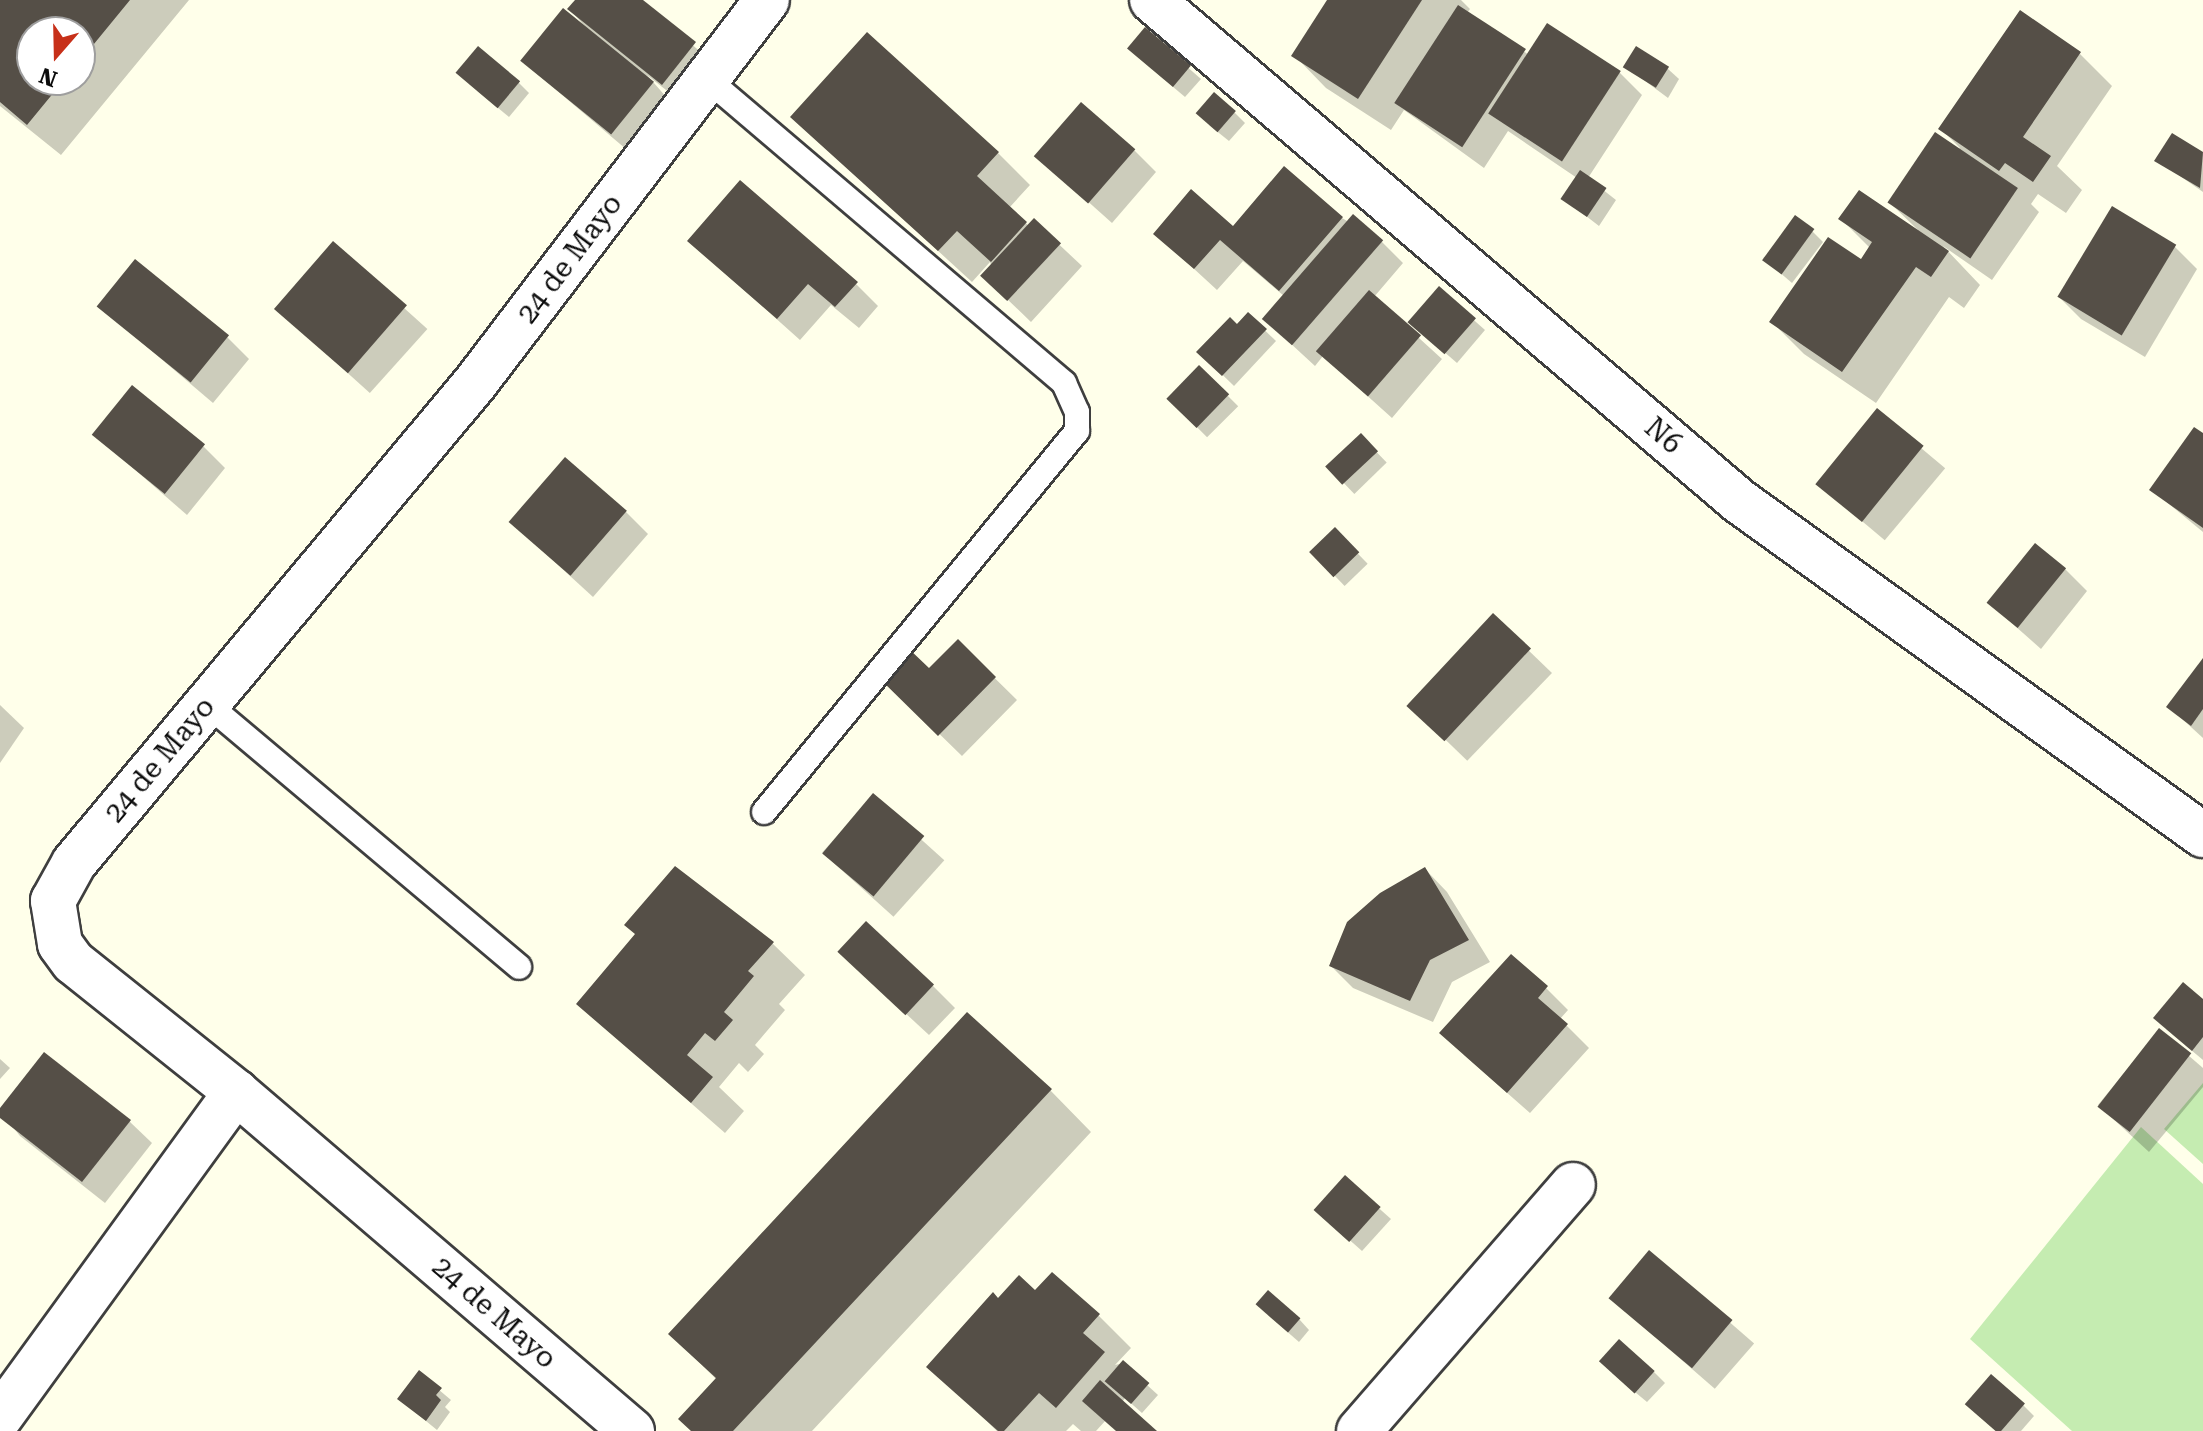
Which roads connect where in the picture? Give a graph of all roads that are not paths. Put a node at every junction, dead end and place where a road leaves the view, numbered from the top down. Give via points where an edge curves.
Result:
1 (767, 0) edge
2 (1152, 0) edge
3 (707, 79) junction
4 (207, 704) junction
5 (764, 812) dead end
6 (2203, 835) edge
7 (519, 967) dead end
8 (236, 1092) junction
9 (1573, 1185) dead end
10 (0, 1417) edge
11 (632, 1431) edge
12 (1359, 1431) edge

1 - 3 street, 24 de Mayo
2 - 6 street, N6 via 1739,501
3 - 4 street, 24 de Mayo via 476,382
3 - 5 lane via 1064,383 1077,412 1077,431
4 - 7 lane
4 - 8 street, 24 de Mayo via 61,881 53,923 73,962
8 - 10 street
8 - 11 street, 24 de Mayo
9 - 12 street

